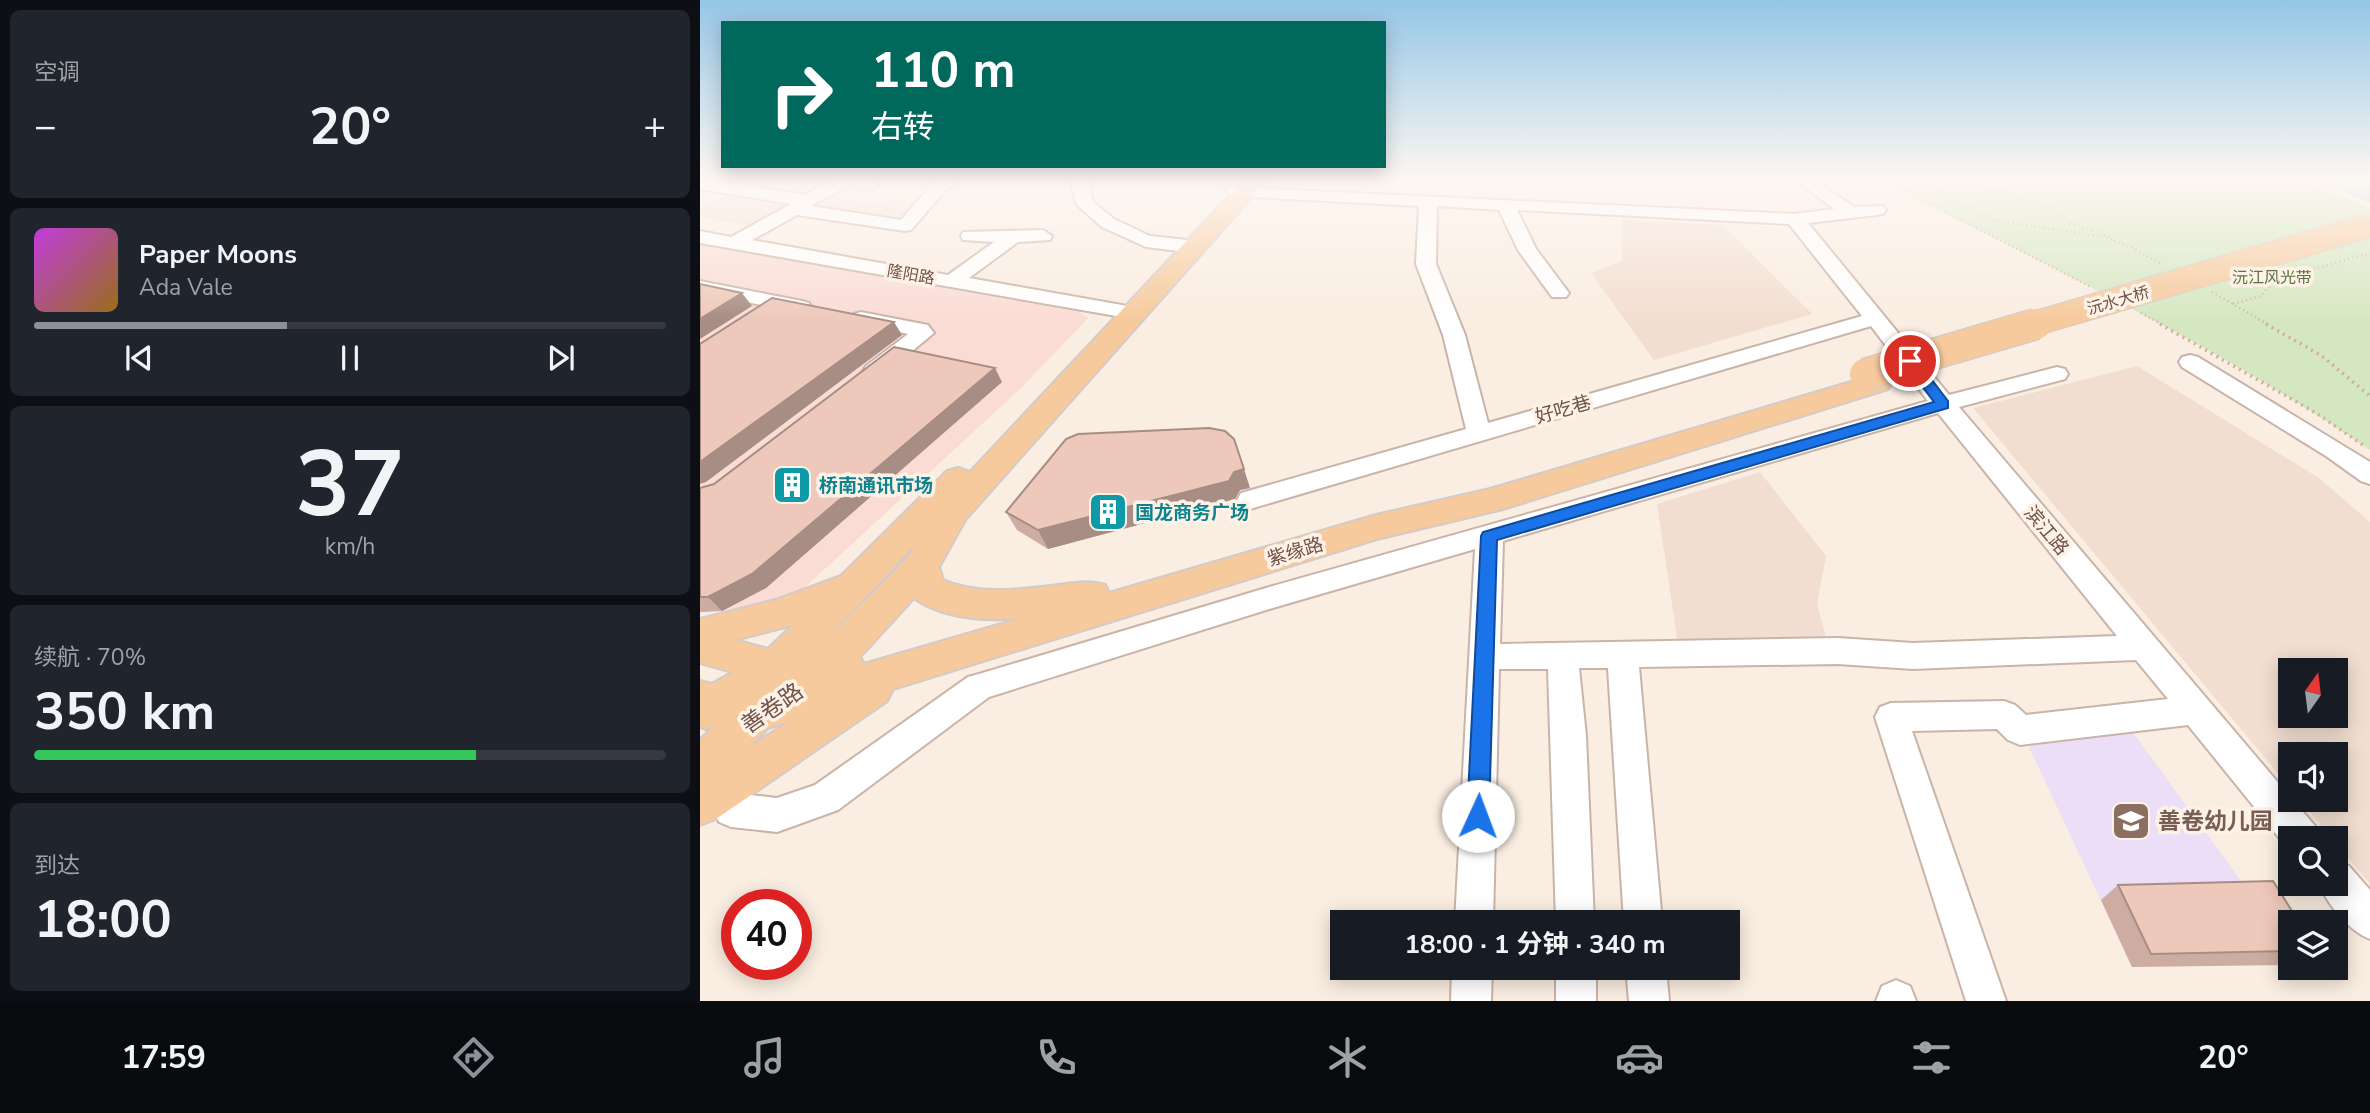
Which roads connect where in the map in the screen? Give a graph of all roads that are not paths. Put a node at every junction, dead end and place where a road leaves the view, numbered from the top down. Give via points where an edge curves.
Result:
1 (761, 228) edge
2 (1118, 228) edge
3 (1206, 228) edge
4 (1427, 228) edge
5 (1517, 228) edge
6 (1801, 228) edge
7 (2361, 228) edge
8 (2370, 235) edge
9 (970, 236) dead end
10 (1043, 236) dead end
11 (700, 237) edge
12 (1012, 237) junction
13 (734, 243) junction
14 (1189, 246) junction
15 (952, 281) junction
16 (700, 287) edge
17 (1559, 293) dead end
18 (778, 302) junction
19 (1122, 311) junction
20 (755, 316) edge
21 (1877, 318) junction
22 (2190, 362) dead end
23 (2057, 374) dead end
24 (1871, 378) junction
25 (855, 385) edge
26 (1943, 404) junction
27 (1479, 434) junction
28 (2370, 475) edge
29 (1250, 500) dead end
30 (1489, 536) junction
31 (921, 567) junction
32 (855, 586) junction
33 (1092, 595) junction
34 (700, 634) edge
35 (700, 647) edge
36 (2144, 647) junction
37 (1623, 655) junction
38 (1563, 656) junction
39 (1484, 657) junction
40 (775, 668) junction
41 (903, 669) junction
42 (815, 678) junction
43 (705, 706) edge
44 (2196, 710) junction
45 (755, 714) junction
46 (706, 788) edge
47 (2292, 826) edge
48 (2348, 893) edge
49 (1474, 910) edge
50 (1575, 910) edge
51 (1642, 910) edge
52 (2370, 920) edge
53 (1472, 980) edge
54 (1576, 980) edge
55 (1647, 980) edge
56 (1471, 1001) edge
57 (1576, 1001) edge
58 (1649, 1001) edge
59 (1986, 1001) edge

1 - 13 street
2 - 14 street via 1146,241
3 - 14 main road
4 - 27 street via 1426,264 1454,335
5 - 17 street
6 - 21 street, 滨江路
7 - 24 main road, 沅水大桥, bridge
8 - 24 main road, 沅水大桥
9 - 12 street
10 - 12 street
11 - 13 street, 隆阳路
12 - 15 street
13 - 15 street, 隆阳路
14 - 19 main road, 善卷路
14 - 31 main road via 953,512
15 - 19 street, 隆阳路
16 - 18 street
18 - 20 street
18 - 25 street via 923,333
19 - 32 main road, 善卷路
21 - 26 street, 滨江路
21 - 27 street, 好吃巷
22 - 28 street
23 - 26 street
24 - 33 main road, 紫缘路 via 1385,508
24 - 41 main road, 紫缘路 via 1491,501 1376,527
26 - 30 street
26 - 36 street, 滨江路
27 - 29 street, 好吃巷
30 - 39 street
30 - 46 street via 979,687 826,798 777,815 731,810
31 - 33 main road via 928,589 955,599 1026,602
31 - 42 main road
32 - 34 main road
32 - 40 main road, 善卷路
33 - 42 main road, 紫缘路
35 - 40 main road
36 - 37 street via 1913,656 1838,651
36 - 44 street, 滨江路
37 - 38 street
37 - 51 street
38 - 39 street
38 - 50 street
39 - 49 street
40 - 42 main road
40 - 43 main road, 善卷路
41 - 45 main road, 紫缘路
41 - 46 main road
42 - 45 main road, 善卷路
43 - 45 main road
44 - 47 street, 滨江路
44 - 59 street via 2020,730 2004,715 1891,717
45 - 46 main road, 善卷路
48 - 52 street
53 - 56 street
54 - 57 street
55 - 58 street

